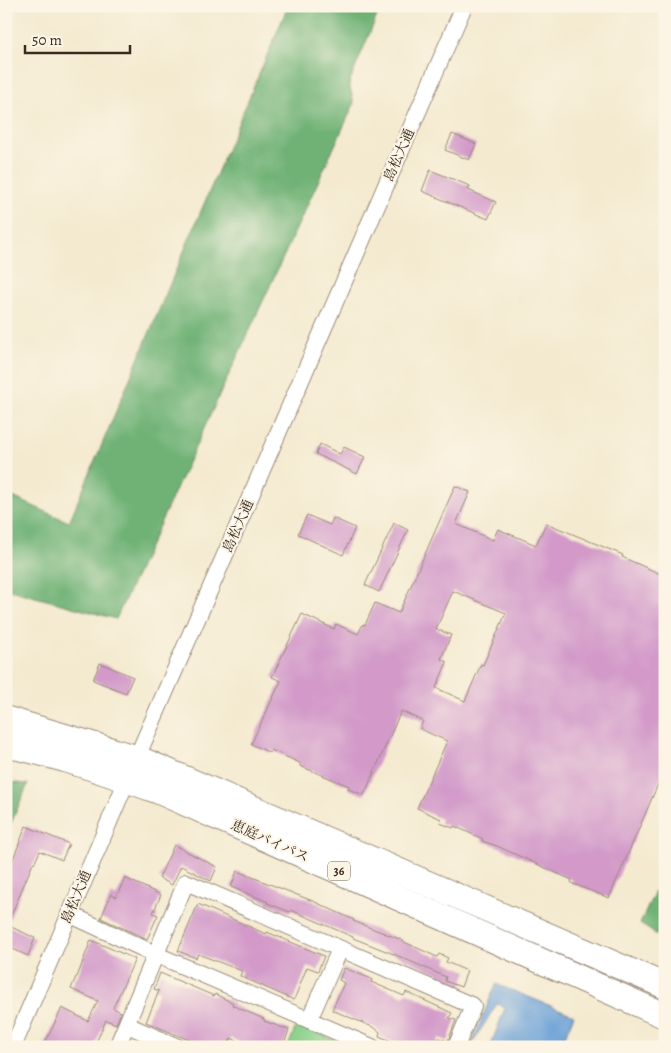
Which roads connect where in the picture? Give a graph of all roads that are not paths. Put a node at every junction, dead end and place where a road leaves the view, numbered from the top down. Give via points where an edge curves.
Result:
1 (464, 6) edge
2 (7, 718) edge
3 (6, 745) edge
4 (137, 758) junction
5 (127, 780) junction
6 (69, 914) junction
7 (340, 949) junction
8 (157, 955) junction
9 (665, 986) edge
10 (665, 1016) edge
11 (309, 1020) junction
12 (127, 1025) junction
13 (13, 1047) edge
14 (117, 1047) edge
15 (178, 1047) edge
16 (372, 1047) edge
17 (456, 1047) edge

1 - 4 street, 島松大通
2 - 4 highway, 恵庭バイパス / 36
3 - 5 highway, 恵庭バイパス / 36 via 35,750
4 - 5 street, 島松大通
4 - 9 highway, 恵庭バイパス / 36
5 - 6 street, 島松大通
5 - 10 highway, 恵庭バイパス / 36
6 - 8 street
6 - 13 street, 島松大通
7 - 8 street via 186,882
7 - 11 street
7 - 17 street via 473,1006
8 - 11 street
8 - 12 street
11 - 16 street
12 - 14 street
12 - 15 street

